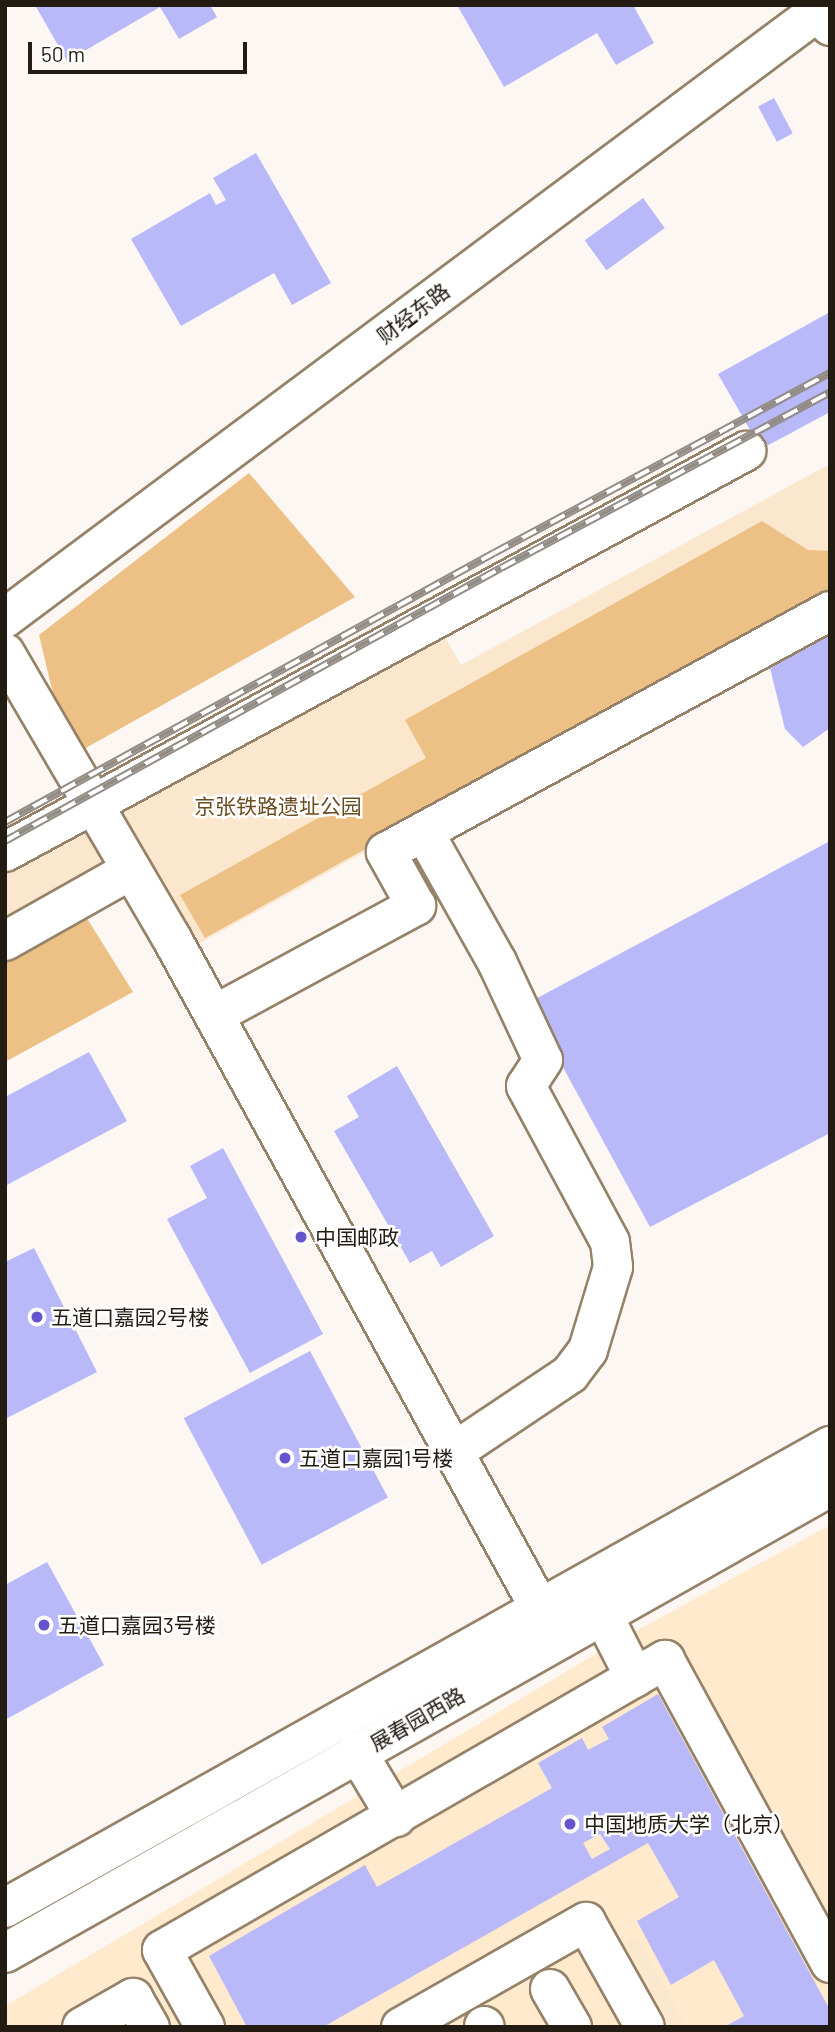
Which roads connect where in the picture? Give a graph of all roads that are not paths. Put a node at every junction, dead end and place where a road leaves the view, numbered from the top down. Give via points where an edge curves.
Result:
1 (824, 10) edge
2 (746, 451) dead end
3 (830, 611) edge
4 (5, 618) edge
5 (5, 653) edge
6 (93, 805) junction
7 (424, 832) junction
8 (8, 846) edge
9 (131, 870) junction
10 (5, 941) edge
11 (214, 1015) junction
12 (830, 1446) edge
13 (455, 1451) junction
14 (830, 1487) edge
15 (594, 1597) junction
16 (539, 1607) junction
17 (635, 1678) junction
18 (357, 1752) junction
19 (396, 1817) junction
20 (5, 1908) edge
21 (5, 1953) edge
22 (830, 1963) edge
23 (551, 1989) dead end
24 (407, 2025) edge
25 (82, 2027) edge
26 (150, 2027) edge
27 (205, 2027) edge
28 (572, 2027) edge
29 (645, 2027) edge

1 - 4 street, 财经东路
2 - 6 street
3 - 7 street
5 - 6 street
6 - 8 street
6 - 9 street
7 - 11 street via 386,852 416,906
7 - 13 street via 497,962 543,1059 526,1086 610,1242 613,1267 588,1350 570,1374
9 - 10 street
9 - 11 street
11 - 13 street
12 - 15 street, 展春园西路
13 - 16 street
14 - 15 street, 展春园西路
15 - 16 street, 展春园西路
15 - 17 street
15 - 18 street, 展春园西路
16 - 20 street, 展春园西路
17 - 19 street
17 - 22 street via 665,1660
18 - 19 street
18 - 21 street, 展春园西路
19 - 27 street via 162,1950
23 - 28 street
24 - 29 street via 586,1922
25 - 26 street via 133,1998

